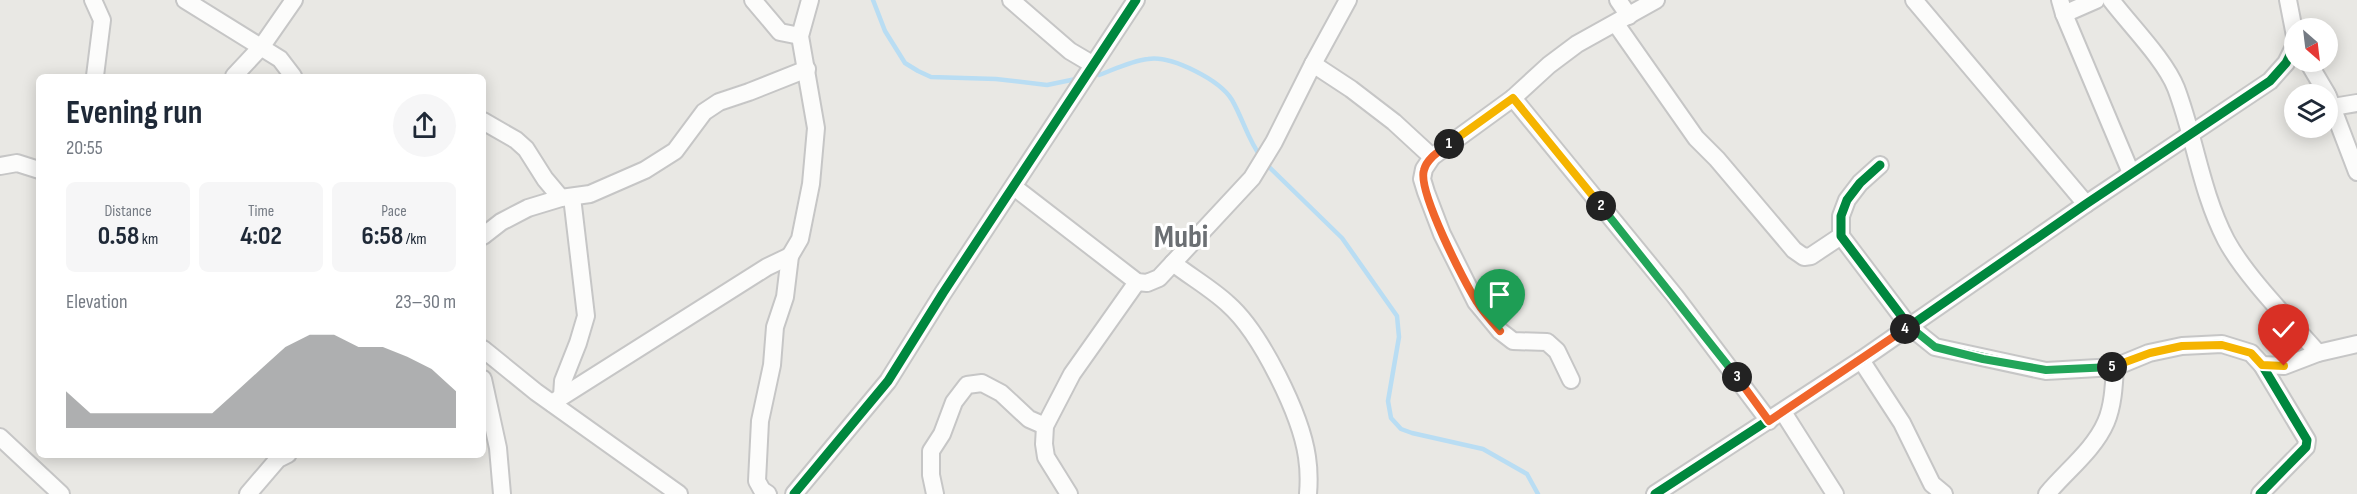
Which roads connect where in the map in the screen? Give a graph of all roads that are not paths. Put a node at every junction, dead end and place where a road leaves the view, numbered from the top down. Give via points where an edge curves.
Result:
1 (93, 0) edge
2 (185, 0) edge
3 (294, 0) edge
4 (753, 0) edge
5 (810, 0) edge
6 (1011, 0) edge
7 (1136, 0) edge
8 (1348, 0) edge
9 (1618, 0) edge
10 (1656, 0) edge
11 (1914, 0) edge
12 (2096, 0) edge
13 (2111, 0) edge
14 (2288, 0) edge
15 (2062, 7) edge
16 (2292, 18) edge
17 (1622, 20) junction
18 (800, 36) junction
19 (262, 46) junction
20 (1092, 64) junction
21 (1313, 64) junction
22 (2284, 65) edge
23 (807, 69) junction
24 (95, 74) edge
25 (236, 74) edge
26 (292, 74) edge
27 (1513, 98) junction
28 (2338, 100) edge
29 (2357, 103) edge
30 (2338, 121) edge
31 (486, 123) edge
32 (2190, 135) junction
33 (1432, 157) junction
34 (1880, 165) dead end
35 (0, 166) edge
36 (36, 169) edge
37 (2357, 172) edge
38 (2131, 173) junction
39 (1014, 187) junction
40 (567, 198) junction
41 (2086, 204) junction
42 (486, 234) edge
43 (1841, 236) junction
44 (790, 256) junction
45 (1173, 263) junction
46 (1137, 282) junction
47 (1909, 326) junction
48 (2357, 344) edge
49 (486, 351) edge
50 (2319, 353) junction
51 (1861, 360) junction
52 (2262, 365) junction
53 (2115, 367) junction
54 (1571, 380) dead end
55 (486, 393) edge
56 (557, 400) junction
57 (1784, 412) junction
58 (1769, 421) junction
59 (1045, 426) junction
60 (0, 437) edge
61 (279, 458) edge
62 (61, 494) edge
63 (248, 494) edge
64 (502, 494) edge
65 (679, 494) edge
66 (768, 494) edge
67 (794, 494) edge
68 (936, 494) edge
69 (1069, 494) edge
70 (1308, 494) edge
71 (1655, 494) edge
72 (1835, 494) edge
73 (1944, 494) edge
74 (2047, 494) edge
75 (2259, 494) edge

1 - 24 street via 102,20
2 - 19 street
3 - 19 street
4 - 18 street via 780,32
5 - 18 street
6 - 20 street via 1070,51
7 - 20 street
8 - 21 street
9 - 17 street
10 - 17 street
11 - 41 street
12 - 15 street
13 - 32 street via 2149,46 2175,86
14 - 16 street
15 - 38 street
17 - 27 street via 1577,44
17 - 43 street via 1633,51 1696,138 1794,250 1804,257 1811,256
18 - 23 street
19 - 25 street
19 - 26 street via 280,58
20 - 39 street
21 - 33 street via 1394,122
21 - 45 street via 1252,178
22 - 32 street via 2270,81
23 - 40 street via 719,102 704,112 675,151 645,170 590,194
23 - 44 street via 816,128 811,184 801,239
27 - 33 street
27 - 58 street via 1675,296
28 - 29 street
30 - 37 street
31 - 40 street via 526,148 545,179
32 - 38 street
32 - 50 street via 2202,184 2227,241 2274,303
33 - 54 street via 1422,179 1476,302 1513,342 1547,342 1557,351
34 - 43 street via 1847,200 1841,216
35 - 36 street via 17,163
38 - 41 street
39 - 46 street
39 - 67 street via 942,292 888,381
40 - 42 street via 528,208
40 - 56 street via 586,316
41 - 47 street
43 - 47 street
44 - 56 street
44 - 66 street via 760,422 757,481
45 - 46 street via 1159,278
45 - 70 street via 1229,304 1264,352 1281,382 1307,455
46 - 59 street via 1072,374
47 - 51 street
47 - 53 street via 1935,347 1983,359 2046,370
48 - 50 street
49 - 56 street
50 - 52 street via 2284,366
51 - 57 street
51 - 73 street via 1902,423 1932,484
52 - 53 street via 2251,353 2222,345 2182,346
52 - 75 street via 2307,440 2306,447
53 - 74 street via 2106,422 2090,448
55 - 64 street via 498,448
56 - 65 street
57 - 58 street
57 - 72 street
58 - 71 street
59 - 68 street via 1029,419 1001,393 982,383 968,385 954,402 932,451 930,475
59 - 69 street via 1046,458
60 - 62 street
61 - 63 street

